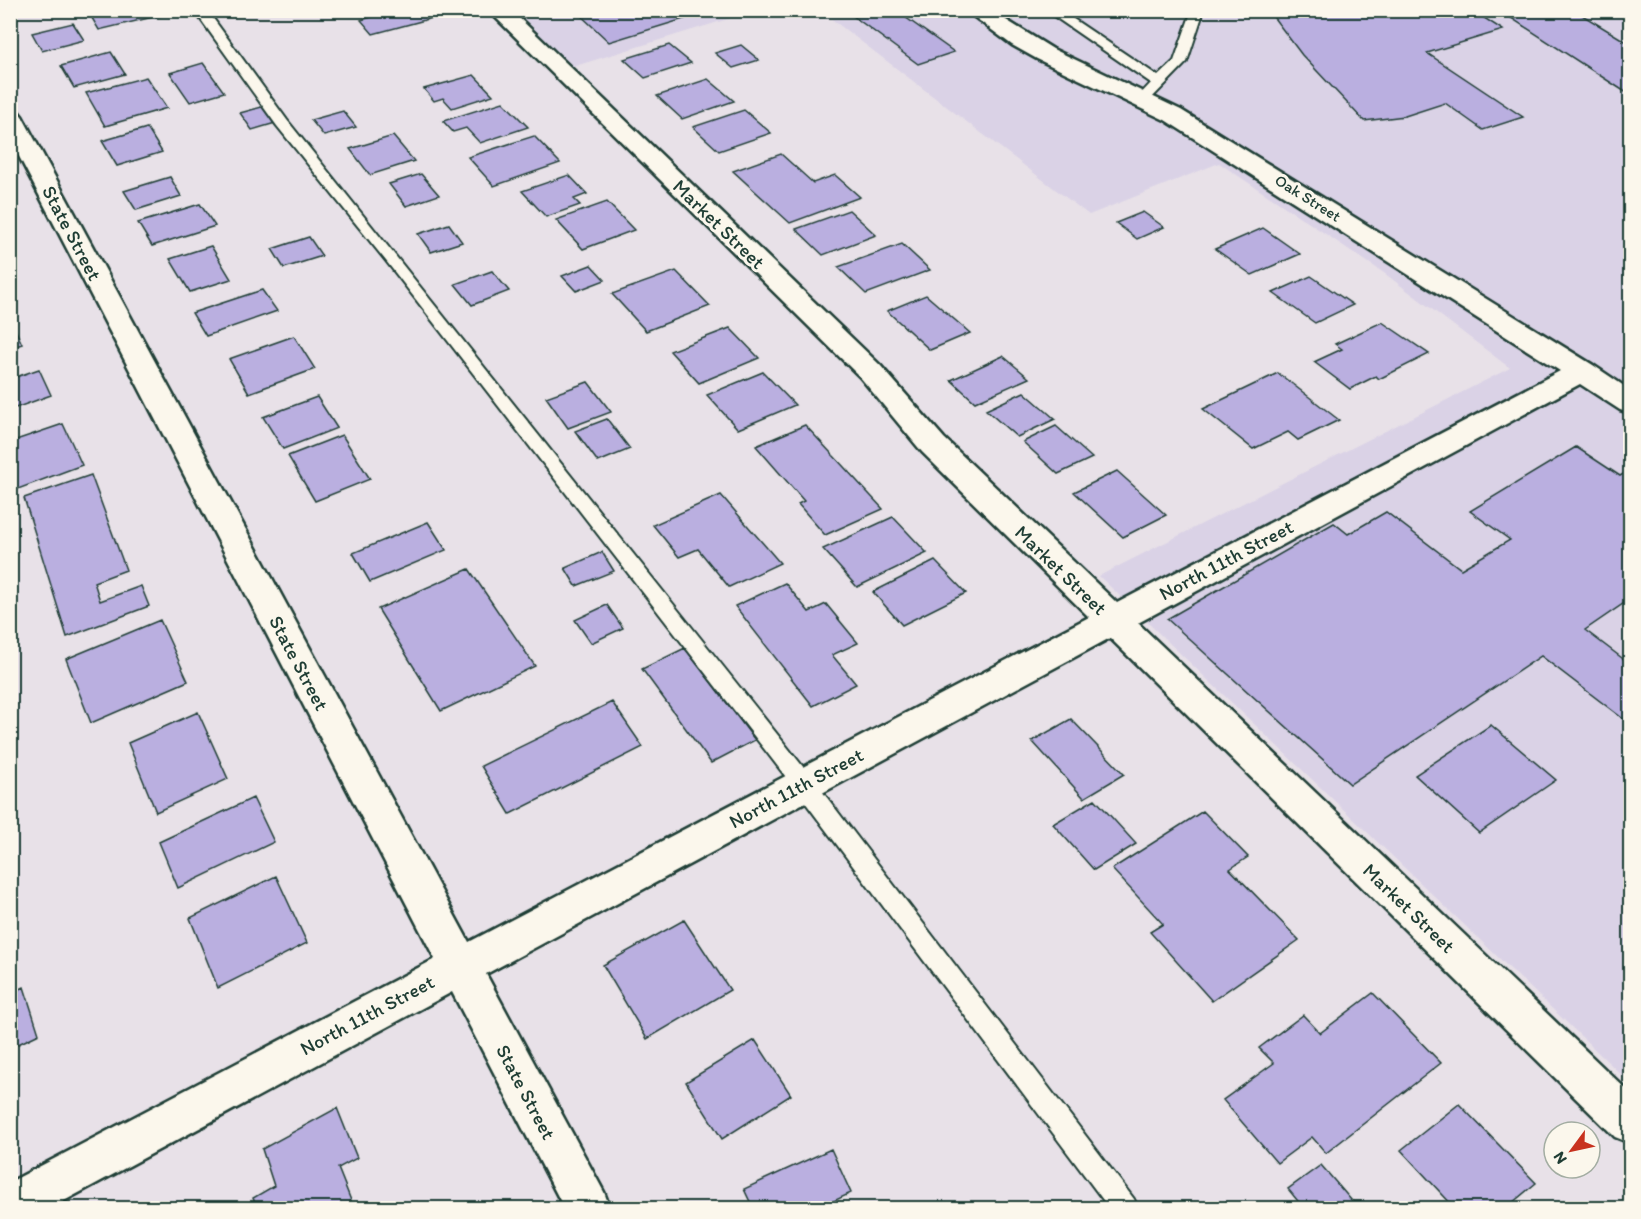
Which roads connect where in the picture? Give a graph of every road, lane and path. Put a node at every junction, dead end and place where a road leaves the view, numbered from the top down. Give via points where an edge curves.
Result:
1 (200, 10) edge
2 (498, 10) edge
3 (975, 10) edge
4 (1051, 10) edge
5 (1198, 10) edge
6 (1160, 83) junction
7 (1142, 100) junction
8 (10, 116) edge
9 (1583, 371) junction
10 (1630, 403) edge
11 (1113, 620) junction
12 (804, 784) junction
13 (459, 966) junction
14 (1630, 1122) edge
15 (10, 1206) edge
16 (588, 1209) edge
17 (1125, 1209) edge

1 - 12 lane via 282,123
2 - 11 street, Market Street via 870,371 933,444
3 - 7 street, Oak Street via 1020,40
4 - 6 lane
5 - 6 lane via 1180,62
6 - 7 lane
7 - 9 street, Oak Street via 1271,175
8 - 13 street, State Street
9 - 10 street, Oak Street
9 - 11 street, North 11th Street
11 - 12 street, North 11th Street
11 - 14 street, Market Street
12 - 13 street, North 11th Street
12 - 17 lane
13 - 15 street, North 11th Street
13 - 16 street, State Street

